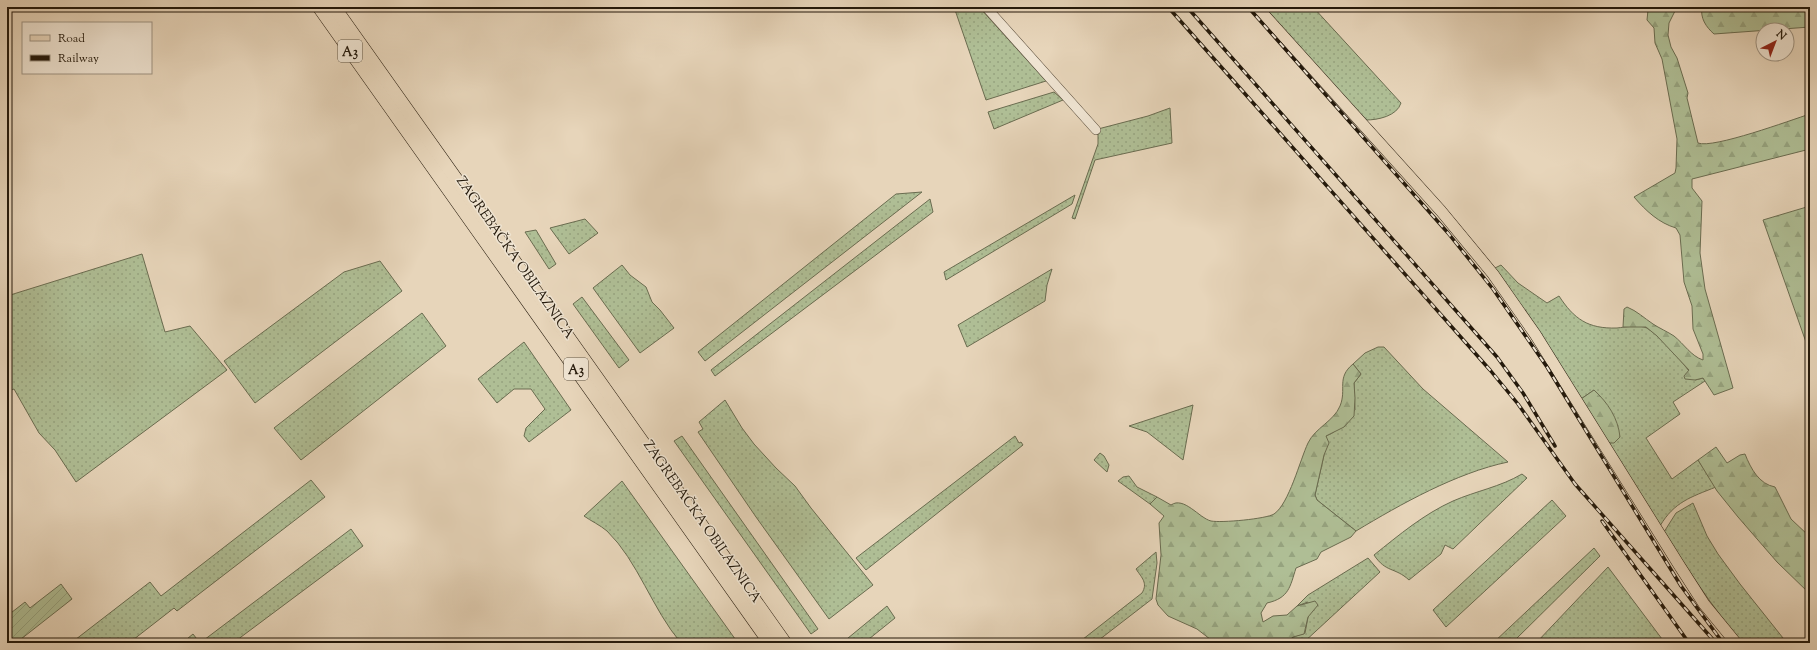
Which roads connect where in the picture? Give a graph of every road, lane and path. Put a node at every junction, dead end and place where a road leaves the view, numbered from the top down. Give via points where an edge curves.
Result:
1 (319, 7) edge
2 (334, 7) edge
3 (986, 7) edge
4 (1257, 7) edge
5 (1096, 130) dead end
6 (770, 643) edge
7 (785, 643) edge
8 (1736, 643) edge

1 - 6 highway, ZAGREBAČKA OBILAZNICA / A3
2 - 7 highway, ZAGREBAČKA OBILAZNICA / A3
3 - 5 street
4 - 8 main road via 1441,211 1494,274 1531,327 1704,604

